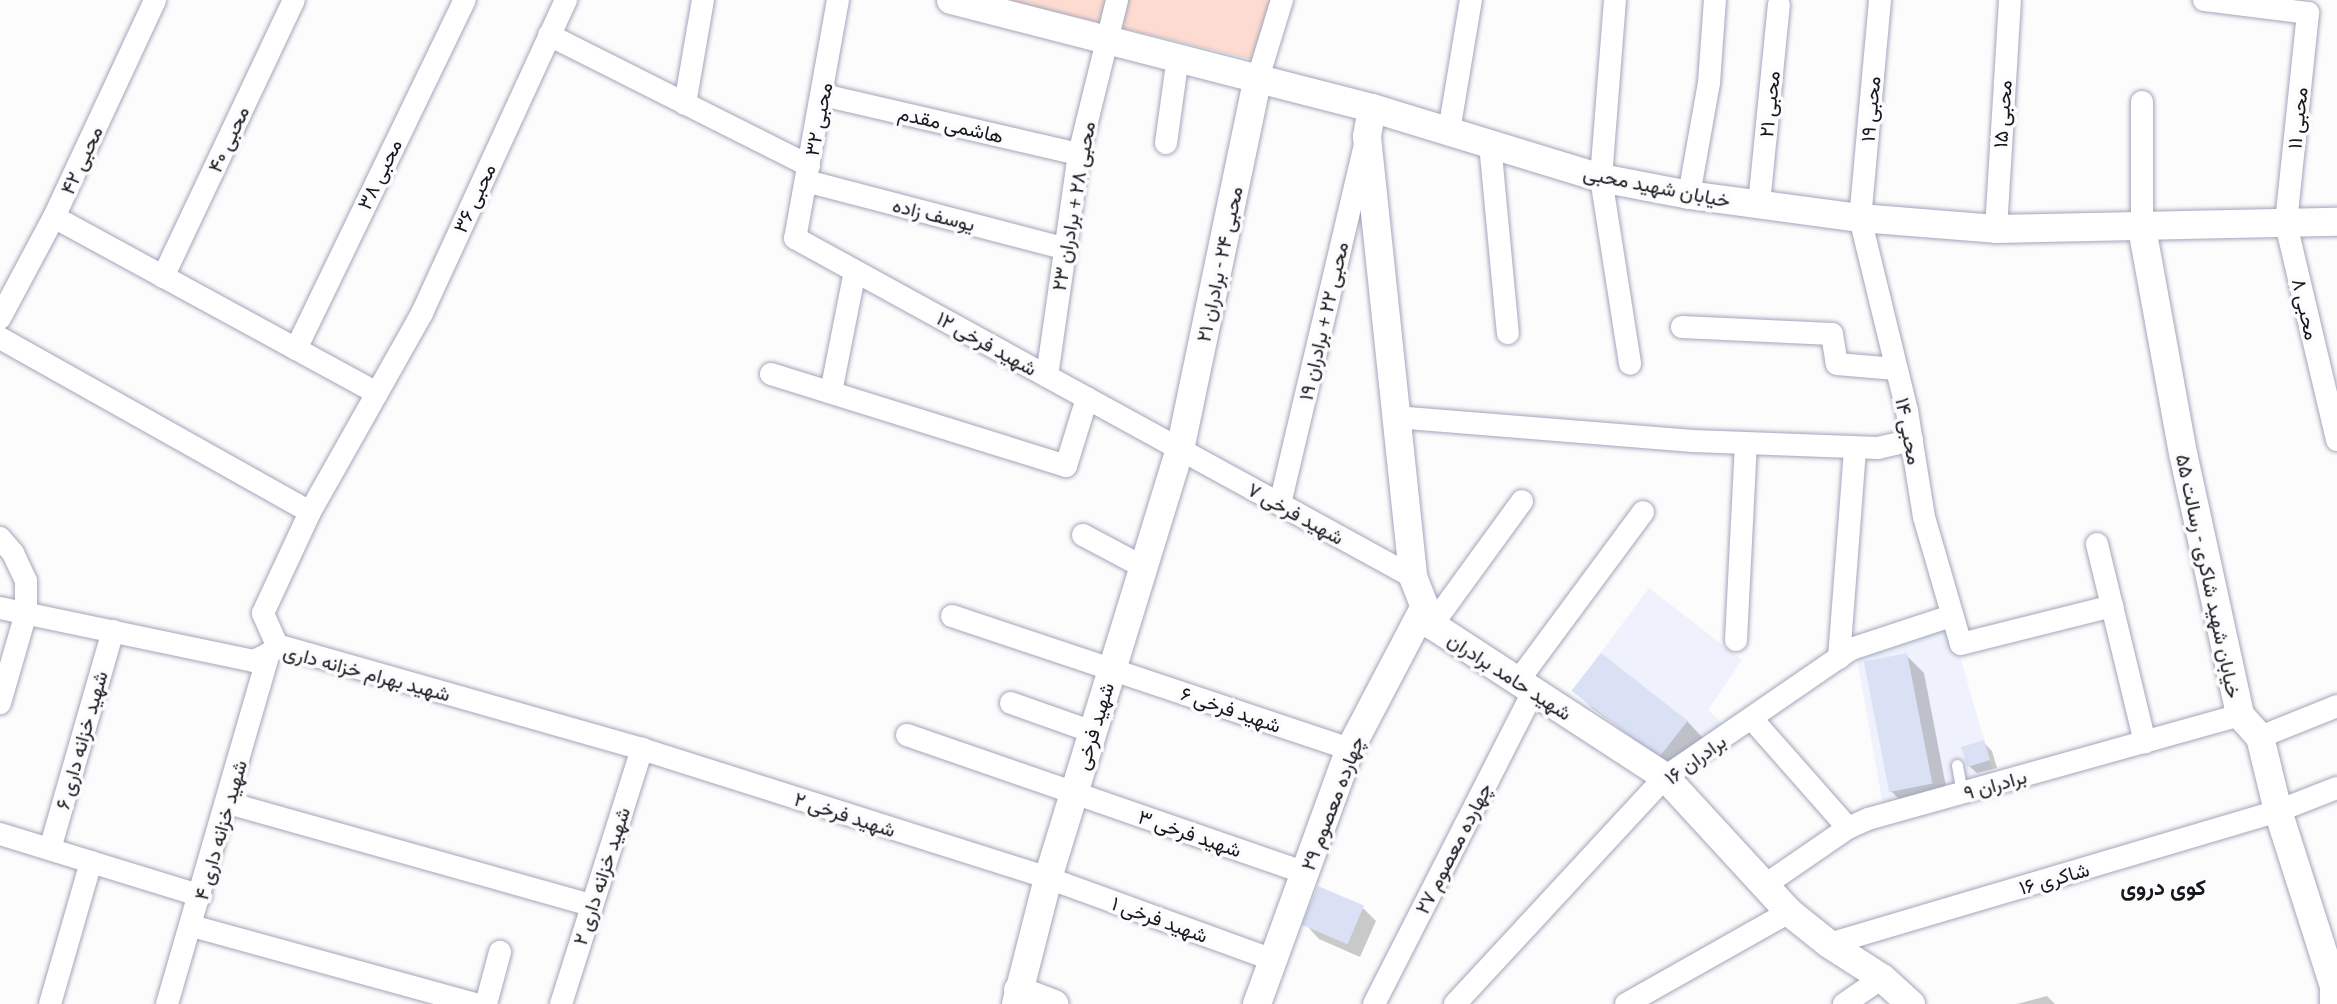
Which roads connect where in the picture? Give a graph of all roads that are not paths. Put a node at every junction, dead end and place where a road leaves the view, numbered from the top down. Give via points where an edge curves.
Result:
1 (155, 0) edge
2 (294, 0) edge
3 (465, 0) edge
4 (566, 0) edge
5 (703, 0) edge
6 (838, 0) edge
7 (1117, 0) edge
8 (1282, 0) edge
9 (1471, 0) edge
10 (1615, 0) edge
11 (1715, 0) edge
12 (1880, 0) edge
13 (2010, 0) edge
14 (2204, 0) edge
15 (959, 1) edge
16 (1779, 5) dead end
17 (549, 35) junction
18 (1107, 38) junction
19 (1178, 57) junction
20 (1258, 78) junction
21 (823, 95) junction
22 (2142, 102) dead end
23 (685, 104) junction
24 (1372, 108) junction
25 (1449, 131) junction
26 (1367, 137) junction
27 (1166, 143) dead end
28 (1490, 144) junction
29 (1079, 154) junction
30 (807, 174) junction
31 (1601, 178) junction
32 (1689, 195) junction
33 (1759, 204) junction
34 (54, 217) junction
35 (1860, 218) junction
36 (2337, 222) edge
37 (2286, 224) junction
38 (2142, 228) junction
39 (1996, 229) junction
40 (795, 238) joint
41 (1063, 248) junction
42 (855, 271) junction
43 (163, 277) junction
44 (0, 318) edge
45 (1682, 327) dead end
46 (1508, 333) dead end
47 (0, 338) edge
48 (296, 349) junction
49 (1630, 364) dead end
50 (1896, 369) junction
51 (771, 374) dead end
52 (1047, 376) junction
53 (831, 392) junction
54 (377, 393) junction
55 (1087, 398) junction
56 (1395, 417) junction
57 (1912, 440) junction
58 (2337, 440) edge
59 (1746, 443) junction
60 (1855, 448) junction
61 (1180, 450) junction
62 (1522, 501) dead end
63 (1280, 504) junction
64 (310, 512) junction
65 (1643, 512) dead end
66 (1083, 535) dead end
67 (0, 538) edge
68 (2097, 544) dead end
69 (1145, 568) junction
70 (1413, 577) junction
71 (2112, 606) junction
72 (0, 608) edge
73 (26, 613) junction
74 (952, 616) dead end
75 (1951, 616) junction
76 (1427, 617) junction
77 (113, 631) junction
78 (1736, 640) dead end
79 (273, 650) junction
80 (1839, 658) junction
81 (1112, 669) junction
82 (1526, 686) junction
83 (0, 703) edge
84 (1011, 703) dead end
85 (2337, 706) edge
86 (2240, 715) junction
87 (1752, 719) junction
88 (1093, 732) junction
89 (907, 735) dead end
90 (2260, 737) junction
91 (2145, 742) junction
92 (642, 749) junction
93 (1350, 749) junction
94 (1957, 765) dead end
95 (1665, 777) junction
96 (2337, 788) edge
97 (1075, 792) junction
98 (1962, 793) junction
99 (228, 803) junction
100 (2278, 811) junction
101 (1848, 828) junction
102 (0, 834) edge
103 (50, 849) junction
104 (91, 862) junction
105 (1305, 873) junction
106 (1048, 878) junction
107 (1765, 885) junction
108 (201, 896) junction
109 (592, 905) junction
110 (1789, 912) junction
111 (192, 926) junction
112 (1829, 944) junction
113 (500, 952) dead end
114 (1273, 960) junction
115 (1882, 978) junction
116 (2335, 992) edge
117 (410, 995) edge
118 (1017, 997) edge
119 (50, 1004) edge
120 (167, 1004) edge
121 (476, 1004) edge
122 (486, 1004) edge
123 (561, 1004) edge
124 (1054, 1004) edge
125 (1257, 1004) edge
126 (1374, 1004) edge
127 (1455, 1004) edge
128 (1626, 1004) edge
129 (1844, 1004) edge
130 (1911, 1004) edge

1 - 34 street, محبی ۴۲
2 - 43 street, محبی ۴۰
3 - 48 street, محبی ۳۸
4 - 17 street, محبی ۳۶
5 - 23 street
6 - 21 street, محبی ۳۲
7 - 18 street, محبی ۲۸ + برادران ۲۳
8 - 20 street
9 - 25 street
10 - 31 street
11 - 32 street via 1709,83
12 - 35 street, محبی ۱۹
13 - 39 street, محبی ۱۵
14 - 37 street, محبی ۱۱ via 2308,13
15 - 18 street, خیابان شهید محبی
16 - 33 street, محبی ۲۱
17 - 23 street, یوسف زاده
17 - 54 street, محبی ۳۶ via 422,313
18 - 19 street, خیابان شهید محبی
18 - 29 street, محبی ۲۸ + برادران ۲۳
19 - 20 street, خیابان شهید محبی
19 - 27 street
20 - 24 street, خیابان شهید محبی
20 - 61 street, محبی ۲۴ - برادران ۲۱
21 - 29 street, هاشمی مقدم
21 - 30 street, محبی ۳۲
22 - 38 street
23 - 30 street, یوسف زاده
24 - 25 street, خیابان شهید محبی
24 - 26 street
25 - 28 street, خیابان شهید محبی
26 - 56 street
26 - 63 street, محبی ۲۲ + برادران ۱۹
28 - 31 street, خیابان شهید محبی
28 - 46 street
29 - 41 street, محبی ۲۸ + برادران ۲۳
30 - 40 street, محبی ۳۲
30 - 41 street, یوسف زاده
31 - 32 street, خیابان شهید محبی
31 - 49 street
32 - 33 street, خیابان شهید محبی
33 - 35 street, خیابان شهید محبی
34 - 43 street
34 - 44 street, محبی ۴۲
35 - 39 street, خیابان شهید محبی
35 - 50 street, محبی ۱۴
36 - 37 street, خیابان شهید محبی
37 - 38 street, خیابان شهید محبی
37 - 58 street, محبی ۸
38 - 39 street, خیابان شهید محبی
38 - 86 street, خیابان شهید شاکری - رسالت ۵۵ via 2183,453
40 - 42 street, شهید فرخی ۱۲
41 - 52 street, محبی ۲۸ + برادران ۲۳
42 - 52 street, شهید فرخی ۱۲
42 - 53 street
43 - 48 street
45 - 50 street via 1832,334 1837,364
47 - 64 street
48 - 54 street
50 - 57 street, محبی ۱۴
51 - 53 street
52 - 55 street, شهید فرخی ۱۲
53 - 55 street via 1066,466
54 - 64 street, محبی ۳۶
55 - 61 street, شهید فرخی ۱۲
56 - 59 street
56 - 70 street
57 - 60 street
57 - 75 street, محبی ۱۴ via 1924,517
59 - 60 street
59 - 78 street
60 - 80 street
61 - 63 street, شهید فرخی ۷
61 - 69 street, شهید فرخی
62 - 76 street
63 - 70 street, شهید فرخی ۷
64 - 79 street, محبی ۳۶ via 263,613
65 - 82 street, چهارده معصوم ۲۷
66 - 69 street
67 - 73 street via 26,581
68 - 71 street
69 - 81 street, شهید فرخی
70 - 76 street
71 - 75 street, محبی ۱۴ via 1961,644
71 - 91 street
72 - 73 street, شهید بهرام خزانه داری
73 - 77 street, شهید بهرام خزانه داری
73 - 83 street
74 - 81 street, شهید فرخی ۶
75 - 80 street, برادران ۱۶ via 1851,649
76 - 82 street, شهید حامد برادران
76 - 93 street, چهارده معصوم ۲۹
77 - 79 street, شهید بهرام خزانه داری via 253,661
77 - 103 street, شهید خزانه داری ۶
79 - 92 street, شهید بهرام خزانه داری
79 - 99 street, شهید خزانه داری ۴
80 - 87 street, برادران ۱۶
81 - 88 street, شهید فرخی
81 - 93 street, شهید فرخی ۶
82 - 95 street, شهید حامد برادران
82 - 126 street, چهارده معصوم ۲۷
84 - 88 street
85 - 90 street
86 - 90 street, خیابان شهید شاکری - رسالت ۵۵
86 - 91 street, برادران ۹
87 - 95 street, برادران ۱۶
87 - 101 street
88 - 97 street, شهید فرخی
89 - 97 street, شهید فرخی ۳
90 - 100 street, خیابان شهید شاکری - رسالت ۵۵
91 - 98 street, برادران ۹
92 - 106 street, شهید فرخی ۲
92 - 109 street, شهید خزانه داری ۲
93 - 105 street, چهارده معصوم ۲۹
94 - 98 lane
95 - 107 street, شهید حامد برادران
95 - 127 street, برادران ۱۶
96 - 100 street, شاکری ۱۶
97 - 105 street, شهید فرخی ۳
97 - 106 street, شهید فرخی
98 - 101 street, برادران ۹
99 - 108 street, شهید خزانه داری ۴
99 - 109 street
100 - 112 street, شاکری ۱۶
100 - 116 street, خیابان شهید شاکری - رسالت ۵۵
101 - 107 street, برادران ۹
102 - 103 street
103 - 104 street
104 - 108 street
104 - 119 street
105 - 114 street, چهارده معصوم ۲۹
106 - 114 street, شهید فرخی ۱
106 - 118 street, شهید فرخی
107 - 110 street, شهید حامد برادران
108 - 111 street, شهید خزانه داری ۴
109 - 123 street, شهید خزانه داری ۲
110 - 112 street, شهید حامد برادران
110 - 128 street
111 - 117 street
111 - 120 street, شهید خزانه داری ۴
112 - 115 street, شهید حامد برادران
113 - 122 street
114 - 125 street, چهارده معصوم ۲۹
115 - 129 street
115 - 130 street, شهید حامد برادران
117 - 121 street
118 - 124 street

